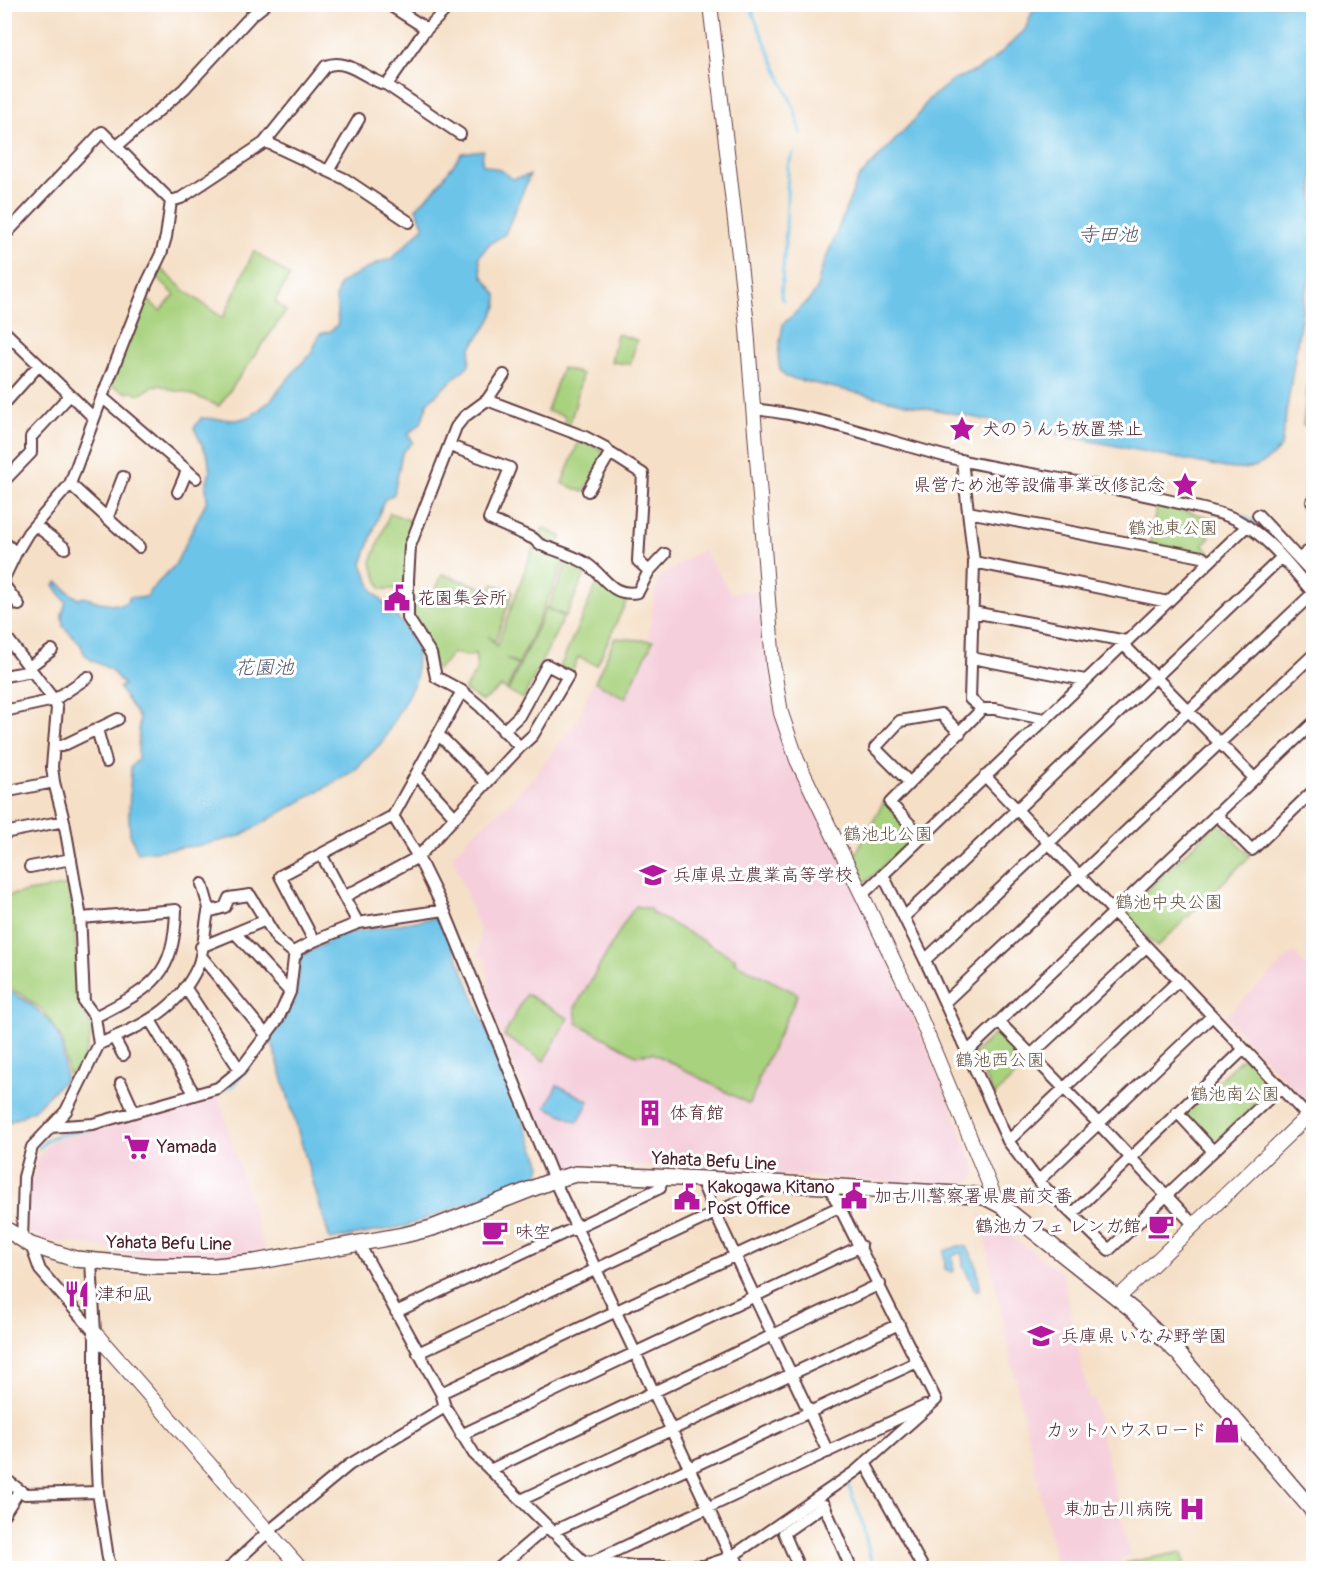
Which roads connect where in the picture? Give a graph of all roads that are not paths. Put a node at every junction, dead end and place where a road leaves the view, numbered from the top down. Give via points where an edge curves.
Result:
1 (266, 4) edge
2 (388, 4) edge
3 (451, 4) edge
4 (710, 4) edge
5 (427, 29) junction
6 (387, 85) junction
7 (359, 119) dead end
8 (460, 134) dead end
9 (266, 142) junction
10 (117, 146) junction
11 (328, 171) junction
12 (171, 201) junction
13 (409, 222) dead end
14 (4, 236) edge
15 (4, 331) edge
16 (39, 364) junction
17 (504, 375) dead end
18 (70, 395) junction
19 (102, 397) junction
20 (487, 400) junction
21 (4, 404) edge
22 (753, 410) junction
23 (94, 418) junction
24 (450, 446) junction
25 (610, 453) junction
26 (962, 460) junction
27 (187, 471) junction
28 (123, 477) dead end
29 (196, 478) dead end
30 (4, 481) edge
31 (70, 484) junction
32 (588, 490) dead end
33 (178, 492) dead end
34 (968, 512) junction
35 (1258, 515) dead end
36 (107, 519) junction
37 (35, 525) junction
38 (1247, 526) junction
39 (4, 542) edge
40 (1314, 546) edge
41 (139, 547) dead end
42 (65, 548) dead end
43 (16, 553) junction
44 (665, 554) dead end
45 (1282, 557) junction
46 (1299, 559) junction
47 (974, 562) junction
48 (1209, 562) junction
49 (649, 571) junction
50 (1314, 575) edge
51 (4, 578) edge
52 (4, 585) edge
53 (1313, 593) edge
54 (1168, 602) junction
55 (19, 605) dead end
56 (973, 612) junction
57 (4, 634) edge
58 (1125, 642) junction
59 (10, 650) edge
60 (52, 650) dead end
61 (1314, 654) edge
62 (972, 658) junction
63 (30, 669) junction
64 (4, 676) edge
65 (88, 677) dead end
66 (1156, 678) junction
67 (1085, 680) junction
68 (462, 691) junction
69 (54, 700) junction
70 (982, 710) junction
71 (4, 711) edge
72 (1189, 711) junction
73 (118, 719) dead end
74 (1044, 719) junction
75 (1314, 722) edge
76 (97, 729) junction
77 (503, 731) junction
78 (960, 733) junction
79 (438, 734) junction
80 (1221, 744) junction
81 (54, 746) junction
82 (520, 747) junction
83 (106, 762) dead end
84 (416, 774) junction
85 (985, 776) junction
86 (1254, 778) junction
87 (54, 782) junction
88 (487, 783) junction
89 (910, 783) junction
90 (1314, 790) edge
91 (4, 792) edge
92 (1016, 810) junction
93 (1216, 814) junction
94 (393, 816) junction
95 (455, 817) junction
96 (64, 821) junction
97 (10, 834) edge
98 (921, 836) junction
99 (1048, 844) junction
100 (321, 854) junction
101 (418, 857) junction
102 (71, 859) junction
103 (30, 867) dead end
104 (884, 875) junction
105 (1080, 877) junction
106 (202, 884) dead end
107 (862, 894) junction
108 (344, 897) junction
109 (444, 910) junction
110 (208, 912) junction
111 (1114, 912) junction
112 (904, 917) junction
113 (81, 918) junction
114 (266, 920) junction
115 (358, 923) junction
116 (235, 933) junction
117 (314, 941) junction
118 (1146, 946) junction
119 (201, 951) junction
120 (296, 955) junction
121 (926, 960) junction
122 (1179, 980) junction
123 (185, 987) junction
124 (290, 992) junction
125 (945, 1002) junction
126 (1212, 1016) junction
127 (94, 1017) junction
128 (150, 1020) junction
129 (999, 1022) junction
130 (267, 1036) junction
131 (114, 1038) junction
132 (99, 1044) junction
133 (1244, 1049) junction
134 (968, 1051) junction
135 (1032, 1054) junction
136 (123, 1055) dead end
137 (240, 1070) junction
138 (121, 1083) dead end
139 (1280, 1088) junction
140 (1065, 1089) junction
141 (195, 1095) junction
142 (134, 1112) junction
143 (1177, 1112) junction
144 (1311, 1116) edge
145 (1098, 1123) junction
146 (50, 1127) junction
147 (1008, 1141) junction
148 (1213, 1151) junction
149 (1130, 1157) junction
150 (661, 1177) junction
151 (704, 1179) junction
152 (554, 1180) junction
153 (1038, 1181) junction
154 (763, 1182) junction
155 (829, 1186) junction
156 (1167, 1195) junction
157 (997, 1203) junction
158 (841, 1206) junction
159 (715, 1213) junction
160 (1072, 1214) junction
161 (1193, 1224) junction
162 (4, 1228) edge
163 (577, 1228) junction
164 (26, 1242) junction
165 (359, 1244) junction
166 (861, 1246) junction
167 (736, 1255) junction
168 (91, 1262) junction
169 (596, 1269) junction
170 (880, 1284) junction
171 (755, 1296) junction
172 (1118, 1298) junction
173 (616, 1311) junction
174 (396, 1312) junction
175 (899, 1324) junction
176 (95, 1333) junction
177 (774, 1335) junction
178 (635, 1352) junction
179 (418, 1353) junction
180 (917, 1362) junction
181 (791, 1374) junction
182 (654, 1392) junction
183 (441, 1393) junction
184 (936, 1400) junction
185 (445, 1407) junction
186 (809, 1412) junction
187 (672, 1430) junction
188 (461, 1435) junction
189 (828, 1452) junction
190 (865, 1463) junction
191 (690, 1468) junction
192 (490, 1470) junction
193 (4, 1478) edge
194 (20, 1491) junction
195 (98, 1492) junction
196 (521, 1500) junction
197 (708, 1508) junction
198 (1314, 1512) edge
199 (4, 1514) edge
200 (550, 1529) junction
201 (268, 1532) junction
202 (733, 1556) junction
203 (586, 1564) edge
204 (848, 1566) edge
205 (111, 1569) edge
206 (229, 1569) edge
207 (300, 1569) edge
208 (499, 1569) edge
209 (740, 1569) edge
210 (799, 1569) edge
211 (923, 1569) edge

1 - 10 street via 184,89
2 - 5 street
3 - 5 street
4 - 22 street
5 - 6 street
6 - 8 street
6 - 9 street via 343,63 326,66
7 - 11 street
9 - 11 street
9 - 12 street
10 - 12 street
10 - 14 street via 102,132
11 - 13 street
12 - 19 street via 166,237
15 - 16 street
16 - 18 street
16 - 21 street
17 - 20 street
18 - 23 street
18 - 30 street via 31,437 31,453
19 - 23 street
19 - 27 street
20 - 24 street via 464,417
20 - 25 street via 585,437
22 - 26 street via 787,412
22 - 107 street via 773,664 781,713 797,760
23 - 31 street
24 - 49 street via 510,468 489,519 587,564 615,589 629,594 638,592
24 - 68 street via 410,546 408,618 431,654 436,677
25 - 32 street
25 - 49 street via 643,474 638,561
26 - 34 street
26 - 38 street via 1165,500 1223,515
27 - 29 street
27 - 33 street
28 - 36 street
31 - 36 street
31 - 37 street
34 - 47 street
34 - 48 street via 1202,557
35 - 46 street
36 - 41 street
37 - 42 street
37 - 43 street
38 - 45 street
38 - 48 street
39 - 43 street
40 - 46 street
43 - 51 street
44 - 49 street
45 - 53 street
45 - 66 street
46 - 50 street
47 - 54 street
47 - 56 street
48 - 54 street
52 - 55 street
53 - 72 street
54 - 58 street
56 - 58 street
56 - 62 street
57 - 59 street
58 - 66 street
58 - 67 street
59 - 63 street
60 - 63 street
61 - 80 street
62 - 67 street
62 - 70 street via 970,699
63 - 64 street
63 - 69 street
65 - 69 street
66 - 72 street
66 - 92 street
67 - 74 street
68 - 77 street
68 - 79 street
69 - 71 street
69 - 81 street
70 - 74 street
70 - 78 street
72 - 80 street
72 - 99 street
73 - 76 street
74 - 85 street
75 - 86 street
76 - 81 street
76 - 83 street
77 - 82 street
77 - 82 street via 519,716 547,665 568,676 533,735
78 - 89 street
78 - 89 street via 941,714 900,721 875,748
79 - 84 street
79 - 88 street
80 - 86 street
80 - 105 street
81 - 87 street
82 - 88 street
84 - 94 street
84 - 95 street
85 - 92 street
85 - 98 street
86 - 93 street
87 - 91 street
87 - 96 street
88 - 95 street
89 - 98 street via 890,803
90 - 93 street via 1252,850
92 - 99 street
92 - 112 street
93 - 111 street
94 - 100 street
94 - 101 street
95 - 101 street
96 - 97 street
96 - 102 street
98 - 104 street
99 - 105 street
99 - 121 street
100 - 108 street
100 - 117 street via 280,876
101 - 108 street
101 - 109 street
102 - 103 street
102 - 113 street
104 - 107 street
104 - 112 street
105 - 111 street
105 - 125 street
106 - 110 street
107 - 157 street via 916,1007
108 - 115 street
109 - 115 street
109 - 152 street
110 - 114 street via 225,908 229,898 250,895
110 - 119 street
111 - 118 street
111 - 129 street
112 - 121 street
113 - 127 street via 84,1002
113 - 127 street via 176,910 173,947 155,980 137,995
114 - 116 street
114 - 120 street via 277,939
115 - 117 street
116 - 119 street
116 - 124 street
117 - 120 street via 297,950
118 - 122 street
118 - 135 street
119 - 123 street via 198,966
119 - 130 street
120 - 124 street
121 - 125 street
122 - 126 street
122 - 140 street
123 - 128 street via 171,1006
123 - 137 street
124 - 130 street
125 - 134 street
126 - 133 street
126 - 145 street
127 - 132 street
128 - 131 street
128 - 141 street
129 - 134 street
129 - 135 street
130 - 137 street
131 - 132 street
131 - 136 street
132 - 146 street via 66,1111
133 - 139 street
133 - 143 street
134 - 147 street
135 - 140 street
137 - 141 street via 218,1088
138 - 142 street
139 - 144 street
139 - 148 street
140 - 145 street
140 - 147 street
141 - 142 street
142 - 146 street via 93,1124
143 - 148 street
143 - 149 street
144 - 161 street
145 - 149 street
145 - 153 street
146 - 164 street via 32,1147 24,1177
147 - 153 street
148 - 156 street
149 - 156 street
149 - 160 street
150 - 151 main road, Yahata Befu Line
150 - 152 main road, Yahata Befu Line via 576,1174
150 - 163 street via 660,1188
151 - 154 main road, Yahata Befu Line
151 - 159 street
152 - 163 street
152 - 165 main road, Yahata Befu Line via 432,1228
153 - 160 street
154 - 155 main road, Yahata Befu Line
154 - 159 street via 762,1191
155 - 157 main road, Yahata Befu Line via 975,1195
155 - 158 street
156 - 160 street via 1108,1250
156 - 161 street
157 - 172 main road, Yahata Befu Line
158 - 166 street
158 - 167 street
159 - 167 street
159 - 169 street
161 - 172 street
162 - 164 main road, Yahata Befu Line
163 - 169 street
163 - 174 street
164 - 168 main road, Yahata Befu Line via 58,1255
164 - 176 street via 40,1270
165 - 168 main road, Yahata Befu Line via 215,1266
165 - 174 street
166 - 170 street
166 - 171 street
167 - 171 street
167 - 173 street
168 - 176 street
169 - 173 street
169 - 179 street
170 - 175 street
170 - 177 street
171 - 177 street
171 - 178 street
172 - 198 main road, Yahata Befu Line via 1178,1353
173 - 178 street
173 - 183 street
174 - 179 street
175 - 180 street
175 - 181 street
176 - 195 street
176 - 201 street
177 - 181 street
177 - 182 street
178 - 182 street
178 - 188 street
179 - 183 street
180 - 184 street
180 - 186 street
181 - 186 street
181 - 187 street
182 - 187 street
182 - 192 street
183 - 185 street
184 - 189 street
184 - 190 street
185 - 188 street
185 - 201 street via 349,1465
186 - 189 street
186 - 191 street
187 - 191 street
187 - 196 street
188 - 192 street
189 - 197 street
190 - 202 street
190 - 211 street
191 - 197 street
191 - 200 street
192 - 196 street
193 - 194 street
194 - 195 street
194 - 199 street
195 - 205 street
196 - 200 street
197 - 202 street
197 - 203 street
200 - 203 street
200 - 208 street
201 - 206 street
201 - 207 street
202 - 203 street via 704,1566
202 - 209 street
204 - 210 street via 824,1505 784,1533

